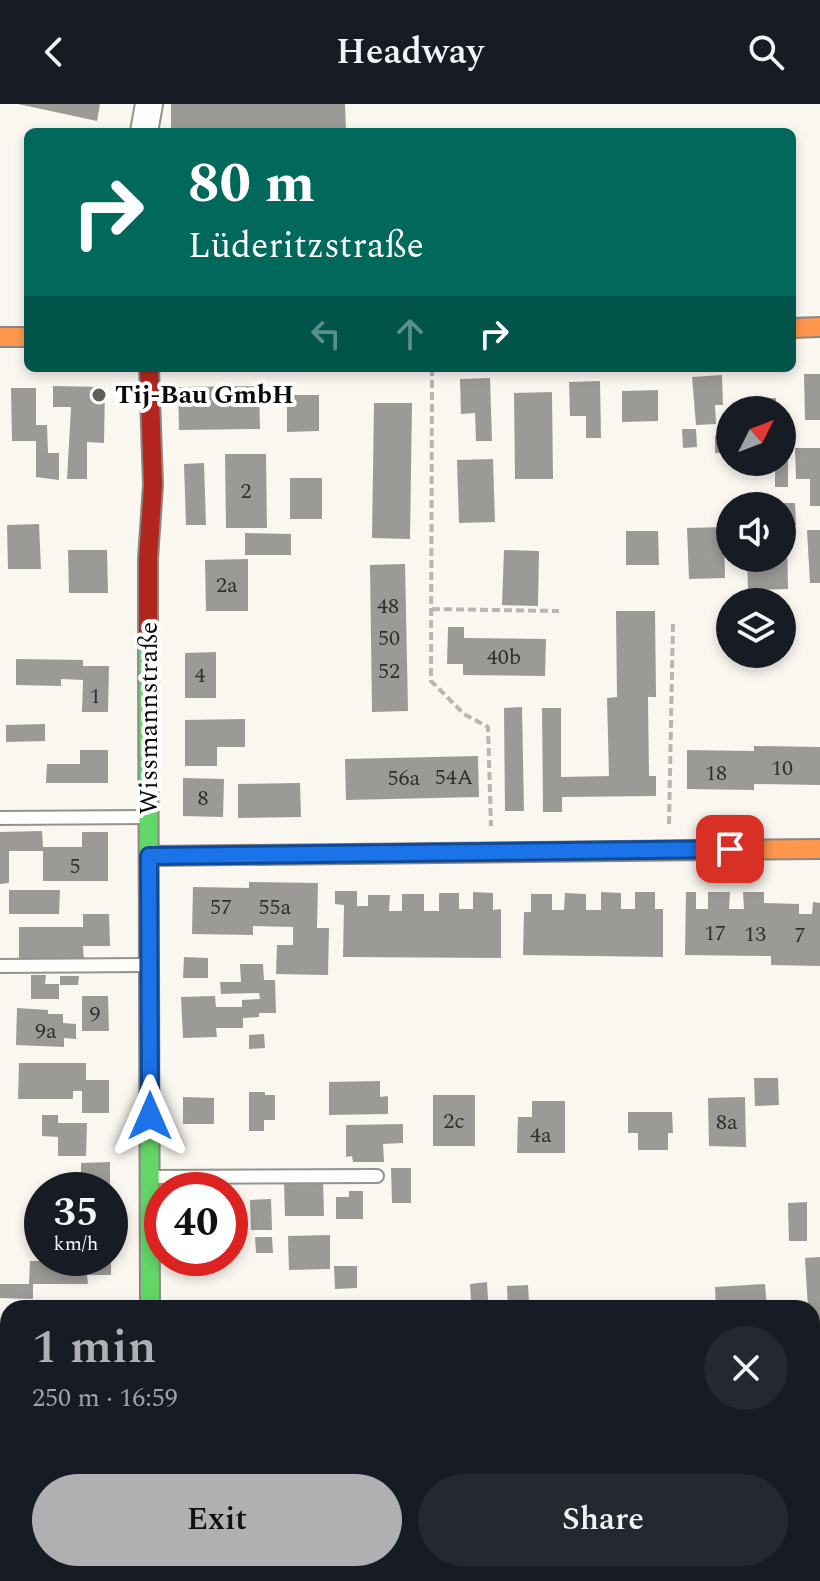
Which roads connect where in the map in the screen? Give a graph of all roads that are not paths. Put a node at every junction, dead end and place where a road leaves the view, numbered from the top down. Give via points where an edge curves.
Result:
1 (149, 104) edge
2 (145, 128) edge
3 (820, 327) edge
4 (796, 328) edge
5 (0, 337) edge
6 (24, 337) edge
7 (149, 372) edge
8 (149, 817) junction
9 (0, 818) edge
10 (820, 849) edge
11 (149, 856) junction
12 (150, 965) junction
13 (0, 966) edge
14 (150, 1172) edge
15 (377, 1176) dead end
16 (248, 1177) edge
17 (150, 1276) edge
18 (150, 1300) edge

1 - 2 street
3 - 4 street
5 - 6 street
7 - 8 street, Wissmannstraße
8 - 9 lane
8 - 11 street, Wissmannstraße
10 - 11 street
11 - 12 street, Wissmannstraße
12 - 13 lane
12 - 14 street, Wissmannstraße
15 - 16 lane
17 - 18 street, Wissmannstraße

